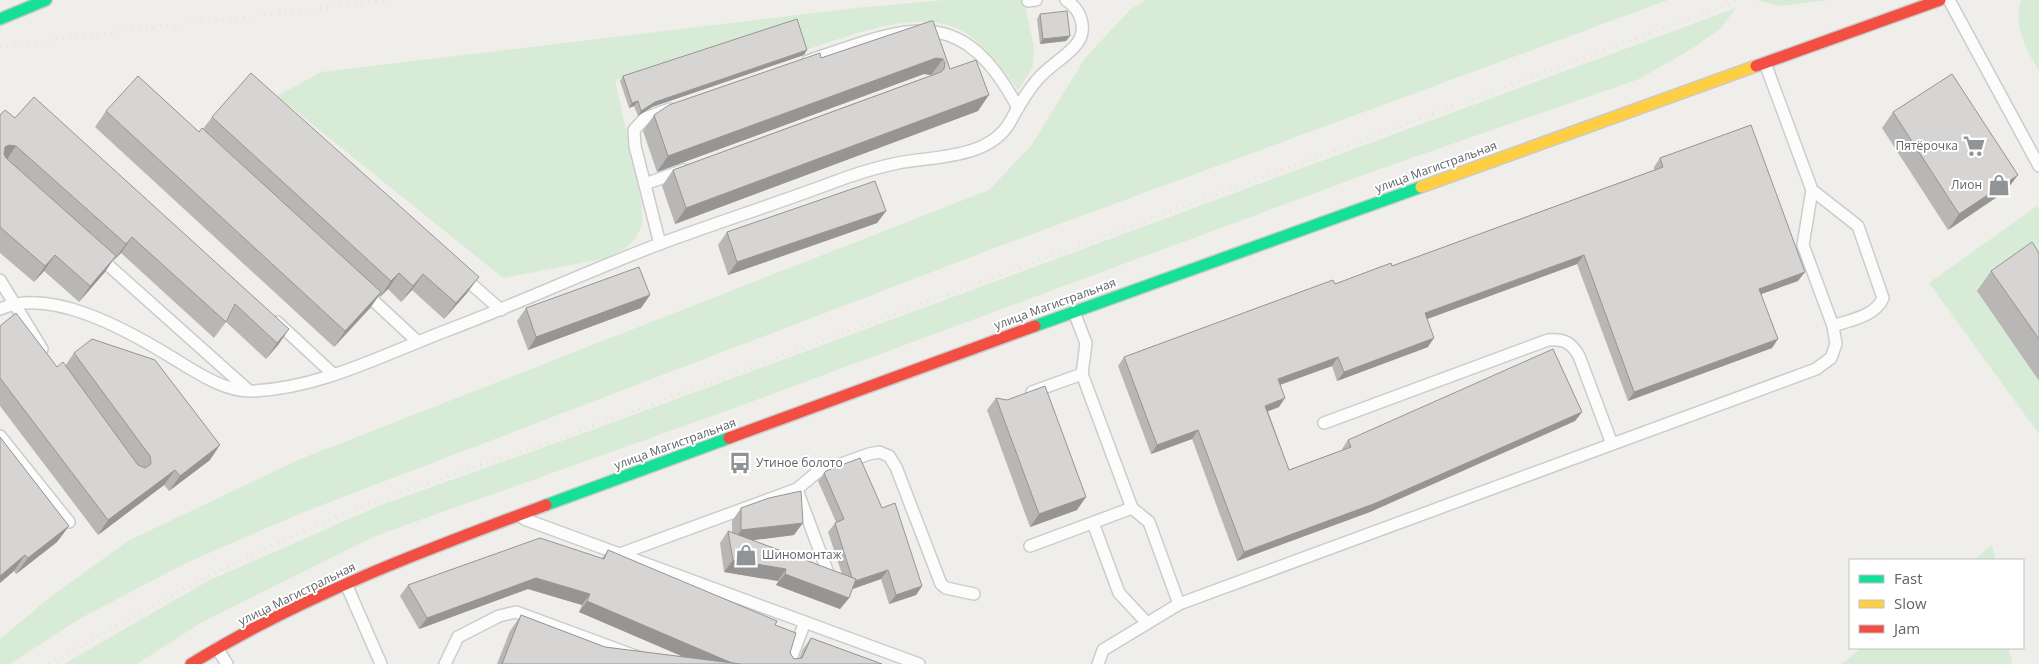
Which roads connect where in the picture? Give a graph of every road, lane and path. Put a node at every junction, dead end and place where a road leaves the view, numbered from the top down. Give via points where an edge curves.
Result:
1 (46, 0) edge
2 (1066, 0) edge
3 (1940, 0) edge
4 (1949, 0) edge
5 (0, 19) edge
6 (1765, 63) junction
7 (800, 64) edge
8 (681, 105) edge
9 (1018, 108) junction
10 (2039, 166) edge
11 (692, 167) edge
12 (645, 184) junction
13 (1812, 190) junction
14 (660, 244) junction
15 (88, 247) edge
16 (450, 265) edge
17 (0, 280) edge
18 (352, 282) edge
19 (14, 303) junction
20 (0, 309) edge
21 (501, 310) junction
22 (1074, 312) junction
23 (268, 313) edge
24 (1833, 326) junction
25 (418, 342) junction
26 (48, 359) edge
27 (333, 374) junction
28 (1082, 374) junction
29 (249, 391) junction
30 (1022, 396) edge
31 (1324, 423) dead end
32 (0, 436) edge
33 (1612, 444) junction
34 (797, 489) junction
35 (1132, 508) junction
36 (517, 516) junction
37 (68, 522) edge
38 (1093, 523) junction
39 (1030, 546) dead end
40 (620, 554) junction
41 (828, 573) edge
42 (346, 584) junction
43 (974, 594) dead end
44 (1179, 604) junction
45 (805, 622) junction
46 (1147, 623) junction
47 (217, 648) junction
48 (191, 664) edge
49 (227, 664) edge
50 (381, 664) edge
51 (445, 664) edge
52 (657, 664) edge
53 (789, 664) edge
54 (919, 664) edge
55 (1098, 664) edge

1 - 5 main road
2 - 9 lane via 1080,13 1079,41 1041,75
3 - 6 main road, улица Магистральная
4 - 10 lane
6 - 13 lane
6 - 22 main road, улица Магистральная
7 - 9 lane via 894,33 913,29 940,30 966,40 981,53 994,67
8 - 12 lane via 645,118 636,126 634,139
9 - 14 lane via 1005,131 986,145 862,172
11 - 12 lane
12 - 14 lane
13 - 24 lane via 1803,245
13 - 24 lane via 1858,226 1883,298 1879,307
14 - 21 lane
15 - 29 lane
16 - 21 lane
17 - 19 lane
18 - 25 lane
19 - 20 lane
19 - 26 lane
19 - 29 lane via 55,305 91,316 212,381
21 - 25 lane
22 - 28 lane via 1086,343
22 - 36 main road, улица Магистральная
23 - 27 lane
24 - 33 lane via 1836,344 1831,358 1816,369
25 - 27 lane
27 - 29 lane via 305,385
28 - 30 lane
28 - 35 lane
31 - 33 lane via 1548,340 1560,339 1572,345 1579,356
32 - 37 lane
33 - 44 lane
34 - 40 lane
34 - 41 lane
34 - 43 lane via 816,473 869,454 879,452 890,456 941,584
35 - 38 lane
35 - 44 lane via 1149,522
36 - 40 lane
36 - 42 main road, улица Магистральная
38 - 39 lane
38 - 46 lane via 1119,593
40 - 45 lane
42 - 47 main road, улица Магистральная
42 - 50 lane
44 - 46 lane
45 - 53 lane
45 - 54 lane
46 - 55 lane via 1103,650
47 - 48 main road, улица Магистральная
47 - 49 lane
51 - 52 lane via 458,637 499,616 516,612

